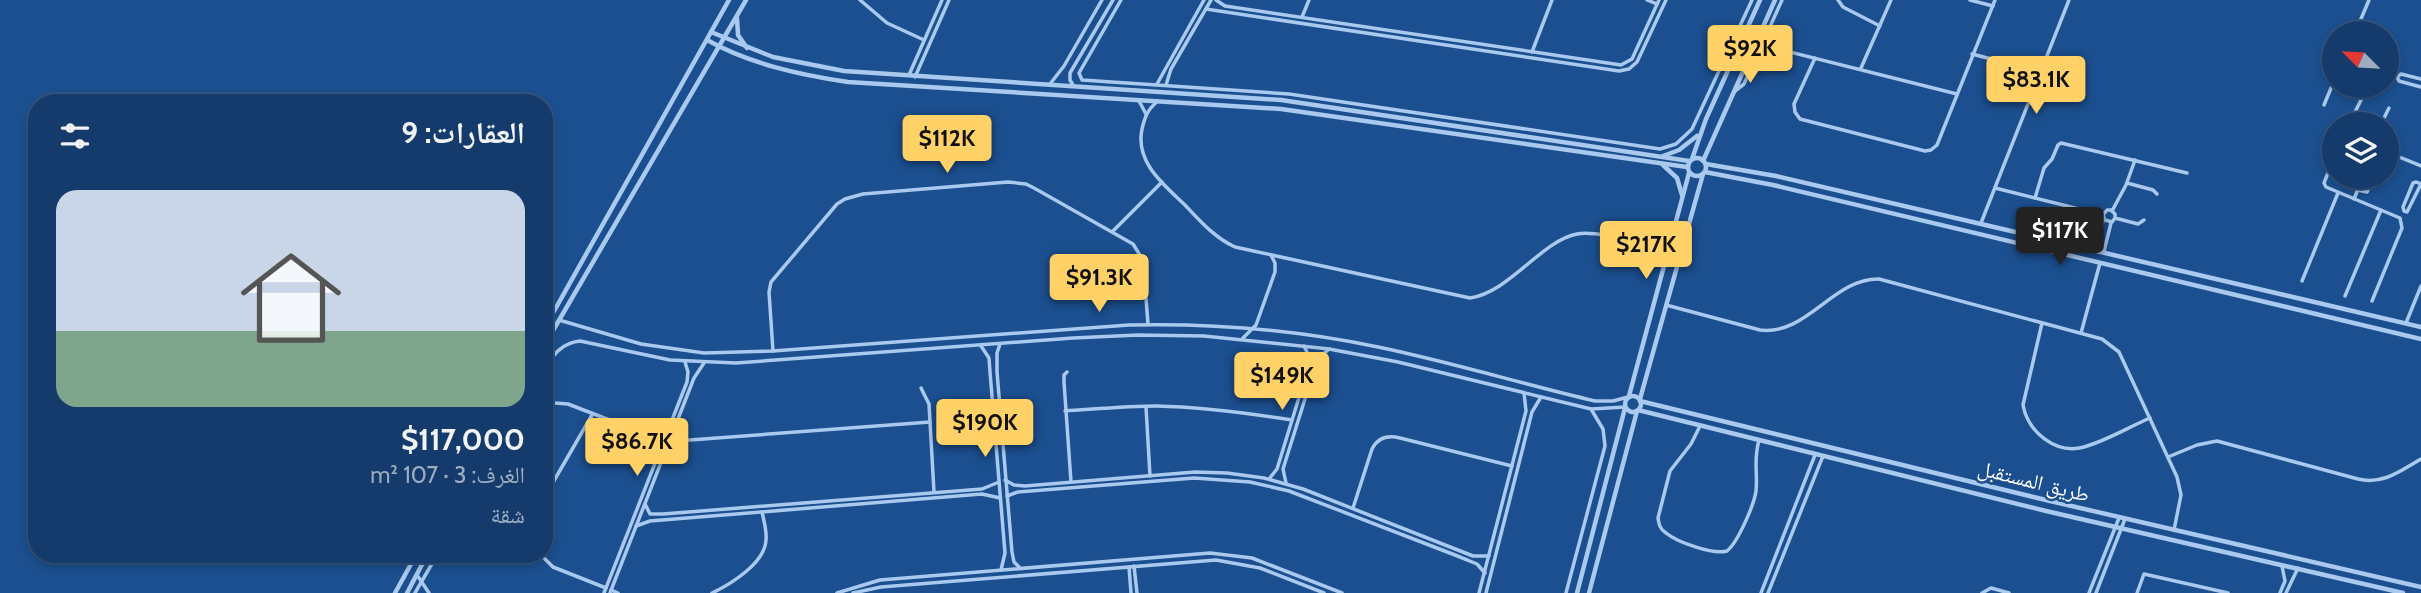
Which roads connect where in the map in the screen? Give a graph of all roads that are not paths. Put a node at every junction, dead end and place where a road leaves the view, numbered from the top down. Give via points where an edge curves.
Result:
1 (729, 0) edge
2 (746, 0) edge
3 (860, 0) edge
4 (942, 0) edge
5 (948, 0) edge
6 (1102, 0) edge
7 (1113, 0) edge
8 (1121, 0) edge
9 (1204, 0) edge
10 (1211, 0) edge
11 (1216, 0) edge
12 (1309, 0) edge
13 (1552, 0) edge
14 (1647, 0) edge
15 (1665, 0) edge
16 (1752, 0) edge
17 (1760, 0) edge
18 (1774, 0) edge
19 (1782, 0) edge
20 (1838, 0) edge
21 (1891, 0) edge
22 (1970, 0) edge
23 (1995, 0) edge
24 (2069, 0) edge
25 (2369, 0) edge
26 (1658, 2) edge
27 (1993, 6) junction
28 (1206, 9) junction
29 (1228, 9) junction
30 (738, 12) junction
31 (1302, 17) junction
32 (2360, 21) edge
33 (1880, 26) junction
34 (711, 32) junction
35 (1409, 33) junction
36 (723, 38) junction
37 (707, 40) junction
38 (924, 40) junction
39 (1408, 40) junction
40 (1762, 45) junction
41 (718, 46) junction
42 (748, 48) junction
43 (1532, 52) junction
44 (1072, 53) junction
45 (1972, 54) junction
46 (1080, 57) junction
47 (1815, 58) junction
48 (1860, 69) junction
49 (2040, 72) junction
50 (908, 76) junction
51 (915, 77) junction
52 (2421, 79) edge
53 (1157, 84) junction
54 (1048, 85) junction
55 (1166, 85) junction
56 (1074, 86) junction
57 (2421, 87) edge
58 (1733, 92) junction
59 (1197, 94) junction
60 (1957, 94) junction
61 (1212, 95) junction
62 (2328, 98) edge
63 (1138, 100) junction
64 (1158, 101) junction
65 (1196, 103) junction
66 (1212, 104) junction
67 (2325, 105) dead end
68 (2389, 108) dead end
69 (2387, 112) edge
70 (1146, 114) junction
71 (1706, 120) junction
72 (1700, 133) junction
73 (1713, 134) junction
74 (1620, 154) junction
75 (1660, 157) junction
76 (2399, 157) edge
77 (640, 160) junction
78 (2135, 160) junction
79 (1655, 162) junction
80 (1690, 162) junction
81 (1704, 162) junction
82 (2421, 166) edge
83 (647, 168) junction
84 (1689, 173) junction
85 (1704, 173) junction
86 (2187, 173) dead end
87 (1776, 176) junction
88 (628, 182) junction
89 (1162, 182) junction
90 (2127, 183) junction
91 (2421, 184) edge
92 (1773, 185) junction
93 (636, 187) junction
94 (1995, 188) junction
95 (2332, 189) edge
96 (2368, 189) edge
97 (2358, 190) joint
98 (2338, 193) junction
99 (2157, 194) dead end
100 (1682, 197) junction
101 (2035, 198) junction
102 (2354, 199) junction
103 (2112, 211) junction
104 (2381, 211) junction
105 (2103, 217) junction
106 (2115, 218) junction
107 (2144, 220) dead end
108 (2112, 222) junction
109 (1981, 223) junction
110 (1113, 231) junction
111 (1668, 249) junction
112 (2096, 250) junction
113 (2104, 251) junction
114 (1270, 255) junction
115 (2100, 263) junction
116 (2302, 281) dead end
117 (2421, 286) edge
118 (2345, 296) dead end
119 (2372, 301) dead end
120 (2314, 302) junction
121 (2325, 304) junction
122 (1666, 305) junction
123 (553, 313) edge
124 (2312, 313) junction
125 (2322, 316) junction
126 (559, 320) junction
127 (2043, 323) junction
128 (2406, 323) junction
129 (1148, 324) junction
130 (2421, 327) edge
131 (1255, 328) junction
132 (553, 330) edge
133 (1035, 330) junction
134 (592, 332) junction
135 (2081, 333) junction
136 (1242, 339) junction
137 (2421, 339) edge
138 (1036, 341) junction
139 (1260, 341) junction
140 (590, 342) junction
141 (1000, 344) junction
142 (1303, 345) junction
143 (981, 346) junction
144 (805, 349) junction
145 (1329, 349) junction
146 (774, 351) junction
147 (553, 357) edge
148 (806, 359) junction
149 (685, 362) junction
150 (704, 363) junction
151 (1311, 370) junction
152 (990, 372) junction
153 (997, 372) junction
154 (1067, 372) dead end
155 (922, 388) dead end
156 (686, 393) junction
157 (1524, 393) junction
158 (1628, 396) junction
159 (1541, 397) junction
160 (1640, 400) junction
161 (555, 403) dead end
162 (1146, 407) junction
163 (1625, 408) junction
164 (1670, 408) junction
165 (1591, 409) junction
166 (1065, 411) junction
167 (1637, 411) junction
168 (1529, 412) junction
169 (593, 414) junction
170 (1667, 418) junction
171 (2150, 418) junction
172 (1292, 420) junction
173 (930, 422) junction
174 (1700, 426) junction
175 (671, 439) junction
176 (1759, 440) junction
177 (664, 441) junction
178 (1815, 454) junction
179 (1823, 456) junction
180 (2168, 458) junction
181 (2421, 459) edge
182 (1282, 462) junction
183 (1512, 466) junction
184 (1163, 474) junction
185 (1150, 476) junction
186 (1269, 479) junction
187 (1005, 480) junction
188 (1164, 480) junction
189 (999, 482) junction
190 (1071, 482) junction
191 (553, 483) edge
192 (1286, 483) junction
193 (1026, 488) junction
194 (934, 492) junction
195 (979, 492) junction
196 (1007, 496) junction
197 (1000, 498) junction
198 (645, 505) junction
199 (1353, 508) junction
200 (762, 512) junction
201 (664, 517) junction
202 (2119, 518) junction
203 (2125, 519) junction
204 (1788, 524) junction
205 (636, 526) junction
206 (1794, 526) junction
207 (2115, 527) junction
208 (2122, 528) junction
209 (2174, 530) junction
210 (1012, 552) junction
211 (1004, 553) junction
212 (1198, 554) junction
213 (1489, 556) junction
214 (1472, 559) junction
215 (1198, 561) junction
216 (412, 563) edge
217 (424, 563) edge
218 (432, 563) edge
219 (549, 563) edge
220 (2281, 564) junction
221 (1135, 566) junction
222 (1129, 567) junction
223 (1020, 568) junction
224 (2298, 568) junction
225 (1001, 570) junction
226 (1485, 573) junction
227 (417, 575) junction
228 (909, 578) junction
229 (2287, 581) junction
230 (421, 583) junction
231 (910, 584) junction
232 (2421, 587) edge
233 (608, 591) edge
234 (395, 593) edge
235 (407, 593) edge
236 (415, 593) edge
237 (429, 593) edge
238 (618, 593) edge
239 (712, 593) edge
240 (837, 593) edge
241 (853, 593) edge
242 (1131, 593) edge
243 (1137, 593) edge
244 (1324, 593) edge
245 (1342, 593) edge
246 (1479, 593) edge
247 (1486, 593) edge
248 (1566, 593) edge
249 (1577, 593) edge
250 (1589, 593) edge
251 (1760, 593) edge
252 (1768, 593) edge
253 (1982, 593) edge
254 (2009, 593) edge
255 (2089, 593) edge
256 (2096, 593) edge
257 (2137, 593) edge
258 (2228, 593) edge
259 (2280, 593) edge
260 (2286, 593) edge
261 (2403, 593) edge

1 - 34 street
2 - 30 street
3 - 38 street via 887,23
4 - 38 street
5 - 51 street
6 - 44 street
7 - 46 street
8 - 53 street via 1079,76
9 - 53 street
10 - 28 street
11 - 29 street
12 - 31 street
13 - 43 street
14 - 26 street
15 - 39 street via 1637,62 1621,71
16 - 55 street via 1692,129 1666,148 1298,95
17 - 71 street
18 - 58 street
19 - 40 street
20 - 33 street
21 - 33 street
22 - 27 street
23 - 27 street
24 - 49 street
25 - 32 street
26 - 43 street via 1626,64
27 - 45 street
28 - 29 street
28 - 55 street
29 - 31 street
29 - 39 street
30 - 36 street
30 - 42 street via 737,29
31 - 35 street
33 - 48 street
34 - 36 street
34 - 37 street
35 - 39 street
35 - 43 street
36 - 41 street
36 - 42 street
37 - 41 street
37 - 77 street
38 - 50 street
40 - 47 street
40 - 58 street via 1744,84
41 - 63 street via 761,63 848,82
41 - 83 street
42 - 50 street via 820,68
44 - 46 street
44 - 54 street
45 - 49 street
45 - 60 street
46 - 56 street via 1069,75
47 - 48 street
47 - 60 street via 1794,104 1796,115 1805,122 1929,151 1937,145
48 - 60 street
49 - 94 street
50 - 51 street
51 - 54 street
52 - 57 street via 2397,77
53 - 55 street
54 - 56 street
56 - 59 street
58 - 73 street
59 - 61 street
59 - 65 street
61 - 66 street
61 - 74 street via 1295,102
62 - 67 street
63 - 64 street
63 - 70 street
64 - 65 street
64 - 70 street
65 - 66 street
66 - 74 street
68 - 69 street
70 - 89 street via 1142,153
71 - 72 street
71 - 73 street via 1706,132
72 - 75 street via 1679,150
72 - 80 street
73 - 81 street
74 - 75 street
74 - 79 street
75 - 80 street
76 - 82 street
77 - 83 street
77 - 88 street
78 - 86 street
78 - 90 street
78 - 101 street via 2060,143 2044,168
79 - 80 street
79 - 100 street via 1676,178
80 - 81 street via 1698,158
80 - 84 street
81 - 85 street
81 - 87 street
83 - 93 street
84 - 85 street via 1696,177
84 - 100 street
85 - 92 street
85 - 122 street
87 - 92 street
87 - 109 street
88 - 93 street
88 - 123 street
89 - 110 street
89 - 114 street via 1220,239
90 - 99 street
90 - 103 street
91 - 91 street via 2410,210 2404,211 2413,183
92 - 115 street
93 - 126 street
94 - 101 street
94 - 109 street
95 - 98 street
96 - 97 street
97 - 102 street
98 - 102 street
98 - 116 street
100 - 111 street
101 - 105 street
102 - 104 street
103 - 105 street via 2107,210
103 - 106 street
104 - 118 street
104 - 119 street via 2400,218 2402,225
105 - 108 street
105 - 112 street
106 - 107 street via 2138,224
106 - 108 street
108 - 113 street
109 - 112 street
110 - 129 street via 1133,244 1143,260
110 - 146 street via 1017,182 853,195 837,204 771,282
111 - 114 street via 1573,235 1487,294 1470,298
111 - 158 street
112 - 113 street
113 - 120 street
114 - 131 street via 1275,272
115 - 124 street
115 - 135 street
117 - 128 street
120 - 121 street
120 - 124 street
121 - 125 street
121 - 128 street
122 - 127 street via 1775,331 1855,283 1879,279
122 - 160 street
124 - 125 street
125 - 137 street
126 - 132 street
126 - 134 street
127 - 135 street
127 - 171 street via 2023,405 2039,437 2081,448
128 - 130 street
129 - 131 street
129 - 133 street
131 - 136 street
131 - 139 street
131 - 158 street via 1377,347 1595,401
133 - 138 street
133 - 144 street
134 - 140 street
134 - 146 street via 686,352
135 - 171 street via 2102,338 2119,352
136 - 138 street via 1138,335
136 - 139 street
138 - 141 street
139 - 142 street
140 - 147 street via 576,341
140 - 149 street
141 - 143 street
141 - 153 street
142 - 145 street
142 - 151 street
143 - 148 street
143 - 152 street via 989,358
144 - 146 street
144 - 148 street
145 - 151 street
145 - 157 street
148 - 150 street
149 - 150 street
149 - 156 street
150 - 156 street
151 - 172 street
151 - 182 street
152 - 153 street
152 - 189 street
153 - 187 street
154 - 166 street
155 - 173 street
156 - 175 street
156 - 177 street
157 - 159 street
157 - 168 street
158 - 160 street
158 - 163 street
159 - 165 street
159 - 168 street
160 - 164 street, طريق المستقبل
160 - 167 street
161 - 169 street
162 - 166 street
162 - 172 street via 1211,409
162 - 185 street
163 - 165 street
163 - 167 street
163 - 249 street
164 - 170 street
164 - 202 street, طريق المستقبل
165 - 248 street via 1603,429 1605,446
166 - 190 street
167 - 170 street, طريق المستقبل
167 - 250 street
168 - 183 street
168 - 247 street
169 - 177 street
169 - 191 street
170 - 174 street, طريق المستقبل
171 - 180 street
172 - 182 street
173 - 175 street
173 - 194 street
174 - 176 street, طريق المستقبل
174 - 176 street via 1670,471 1658,518 1669,536 1712,552 1733,546 1755,496
175 - 198 street
176 - 178 street, طريق المستقبل
177 - 233 street
178 - 179 street, طريق المستقبل
178 - 204 street
179 - 206 street
179 - 207 street, طريق المستقبل
180 - 181 street via 2217,440 2375,482
180 - 209 street via 2180,495
182 - 186 street
182 - 192 street
183 - 199 street via 1383,437 1372,449
183 - 213 street
184 - 185 street
184 - 186 street via 1209,472
184 - 188 street
185 - 190 street
186 - 192 street
187 - 193 street
187 - 196 street
188 - 193 street
188 - 214 street via 1224,479 1276,487
189 - 195 street
189 - 197 street
190 - 193 street
192 - 199 street
193 - 196 street
194 - 195 street
194 - 201 street
195 - 197 street
195 - 200 street
196 - 210 street
197 - 211 street
198 - 201 street via 650,514
198 - 205 street
199 - 214 street
200 - 201 street
200 - 239 street via 766,538 762,553 741,576
201 - 205 street
202 - 203 street, طريق المستقبل
202 - 207 street
203 - 208 street
203 - 209 street, طريق المستقبل
204 - 206 street
204 - 251 street
205 - 233 street
206 - 252 street
207 - 208 street, طريق المستقبل
207 - 255 street
208 - 220 street, طريق المستقبل
208 - 256 street
209 - 232 street, طريق المستقبل
210 - 211 street
210 - 223 street
211 - 225 street
212 - 215 street
212 - 223 street
212 - 245 street via 1252,558
213 - 214 street
213 - 226 street
214 - 226 street
215 - 221 street
215 - 244 street via 1251,565
216 - 234 street
217 - 227 street
218 - 230 street
219 - 233 street
220 - 224 street, طريق المستقبل
220 - 229 street
221 - 222 street
221 - 243 street
222 - 231 street
222 - 242 street
223 - 225 street
224 - 229 street
224 - 261 street, طريق المستقبل
225 - 228 street
226 - 246 street
227 - 230 street
227 - 235 street
228 - 231 street
228 - 240 street via 870,582
229 - 259 street
229 - 260 street
230 - 236 street
230 - 237 street
231 - 241 street
233 - 238 street
253 - 254 street via 1997,588
257 - 258 street via 2144,574

